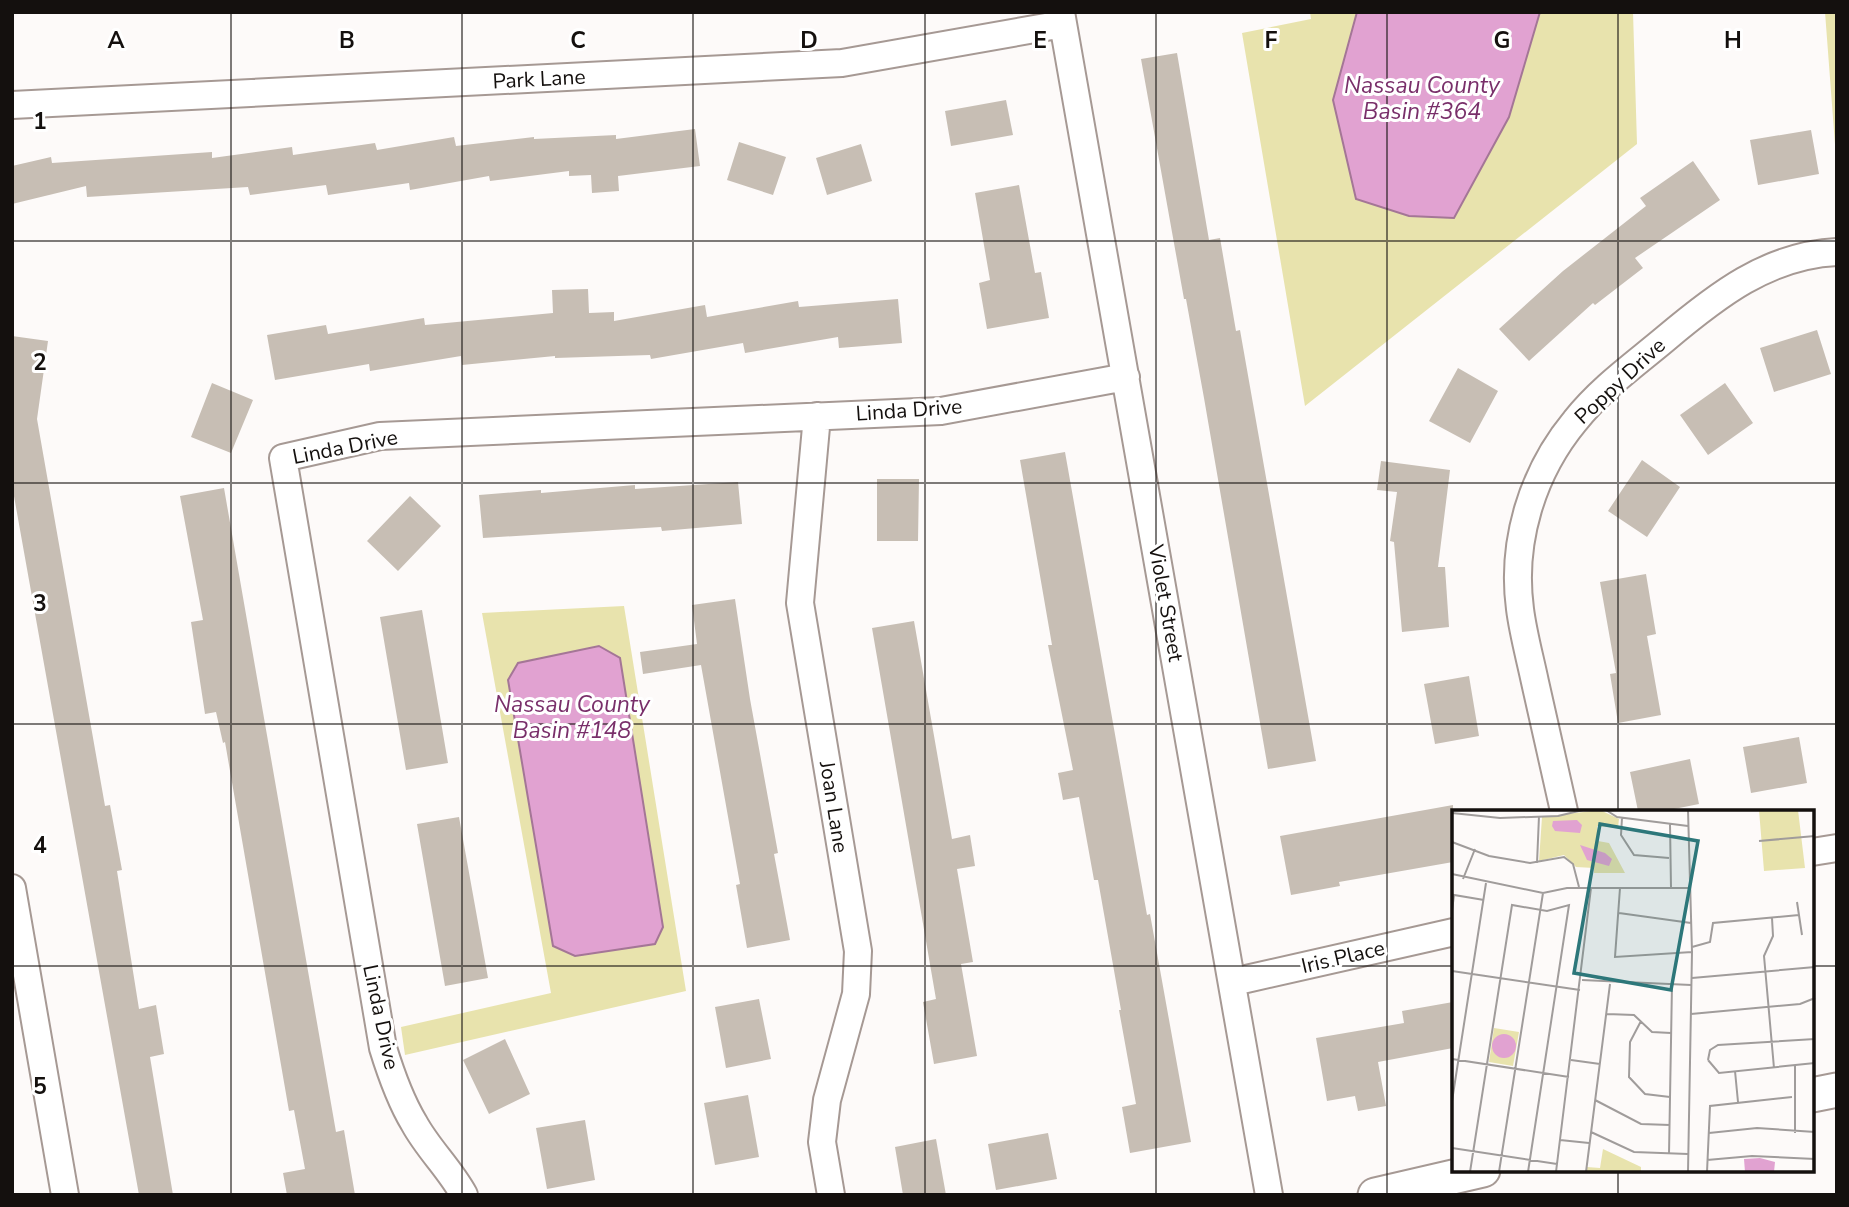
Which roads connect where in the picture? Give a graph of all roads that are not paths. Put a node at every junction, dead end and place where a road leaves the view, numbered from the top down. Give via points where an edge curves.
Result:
1 (1062, 18) edge
2 (12, 105) edge
3 (1837, 252) edge
4 (1126, 377) junction
5 (817, 416) junction
6 (1564, 810) edge
7 (1837, 848) edge
8 (1814, 852) edge
9 (12, 888) edge
10 (1452, 932) edge
11 (1233, 982) junction
12 (1837, 1090) edge
13 (1814, 1095) edge
14 (1474, 1172) edge
15 (65, 1195) edge
16 (464, 1195) edge
17 (831, 1195) edge
18 (1269, 1195) edge
19 (1375, 1195) edge

1 - 2 street, Park Lane via 842,63
1 - 4 street, Violet Street
3 - 6 street, Poppy Drive via 1777,263 1703,307 1596,398 1542,469 1523,522 1517,572 1520,609
4 - 5 street, Linda Drive via 941,411
4 - 11 street, Violet Street
5 - 16 street, Linda Drive via 380,436 283,458 383,1048 414,1124
5 - 17 street, Joan Lane via 800,603 858,951 856,994 827,1100 822,1142
7 - 8 street
9 - 15 street
10 - 11 street, Iris Place
11 - 18 street, Violet Street
12 - 13 street
14 - 19 street

